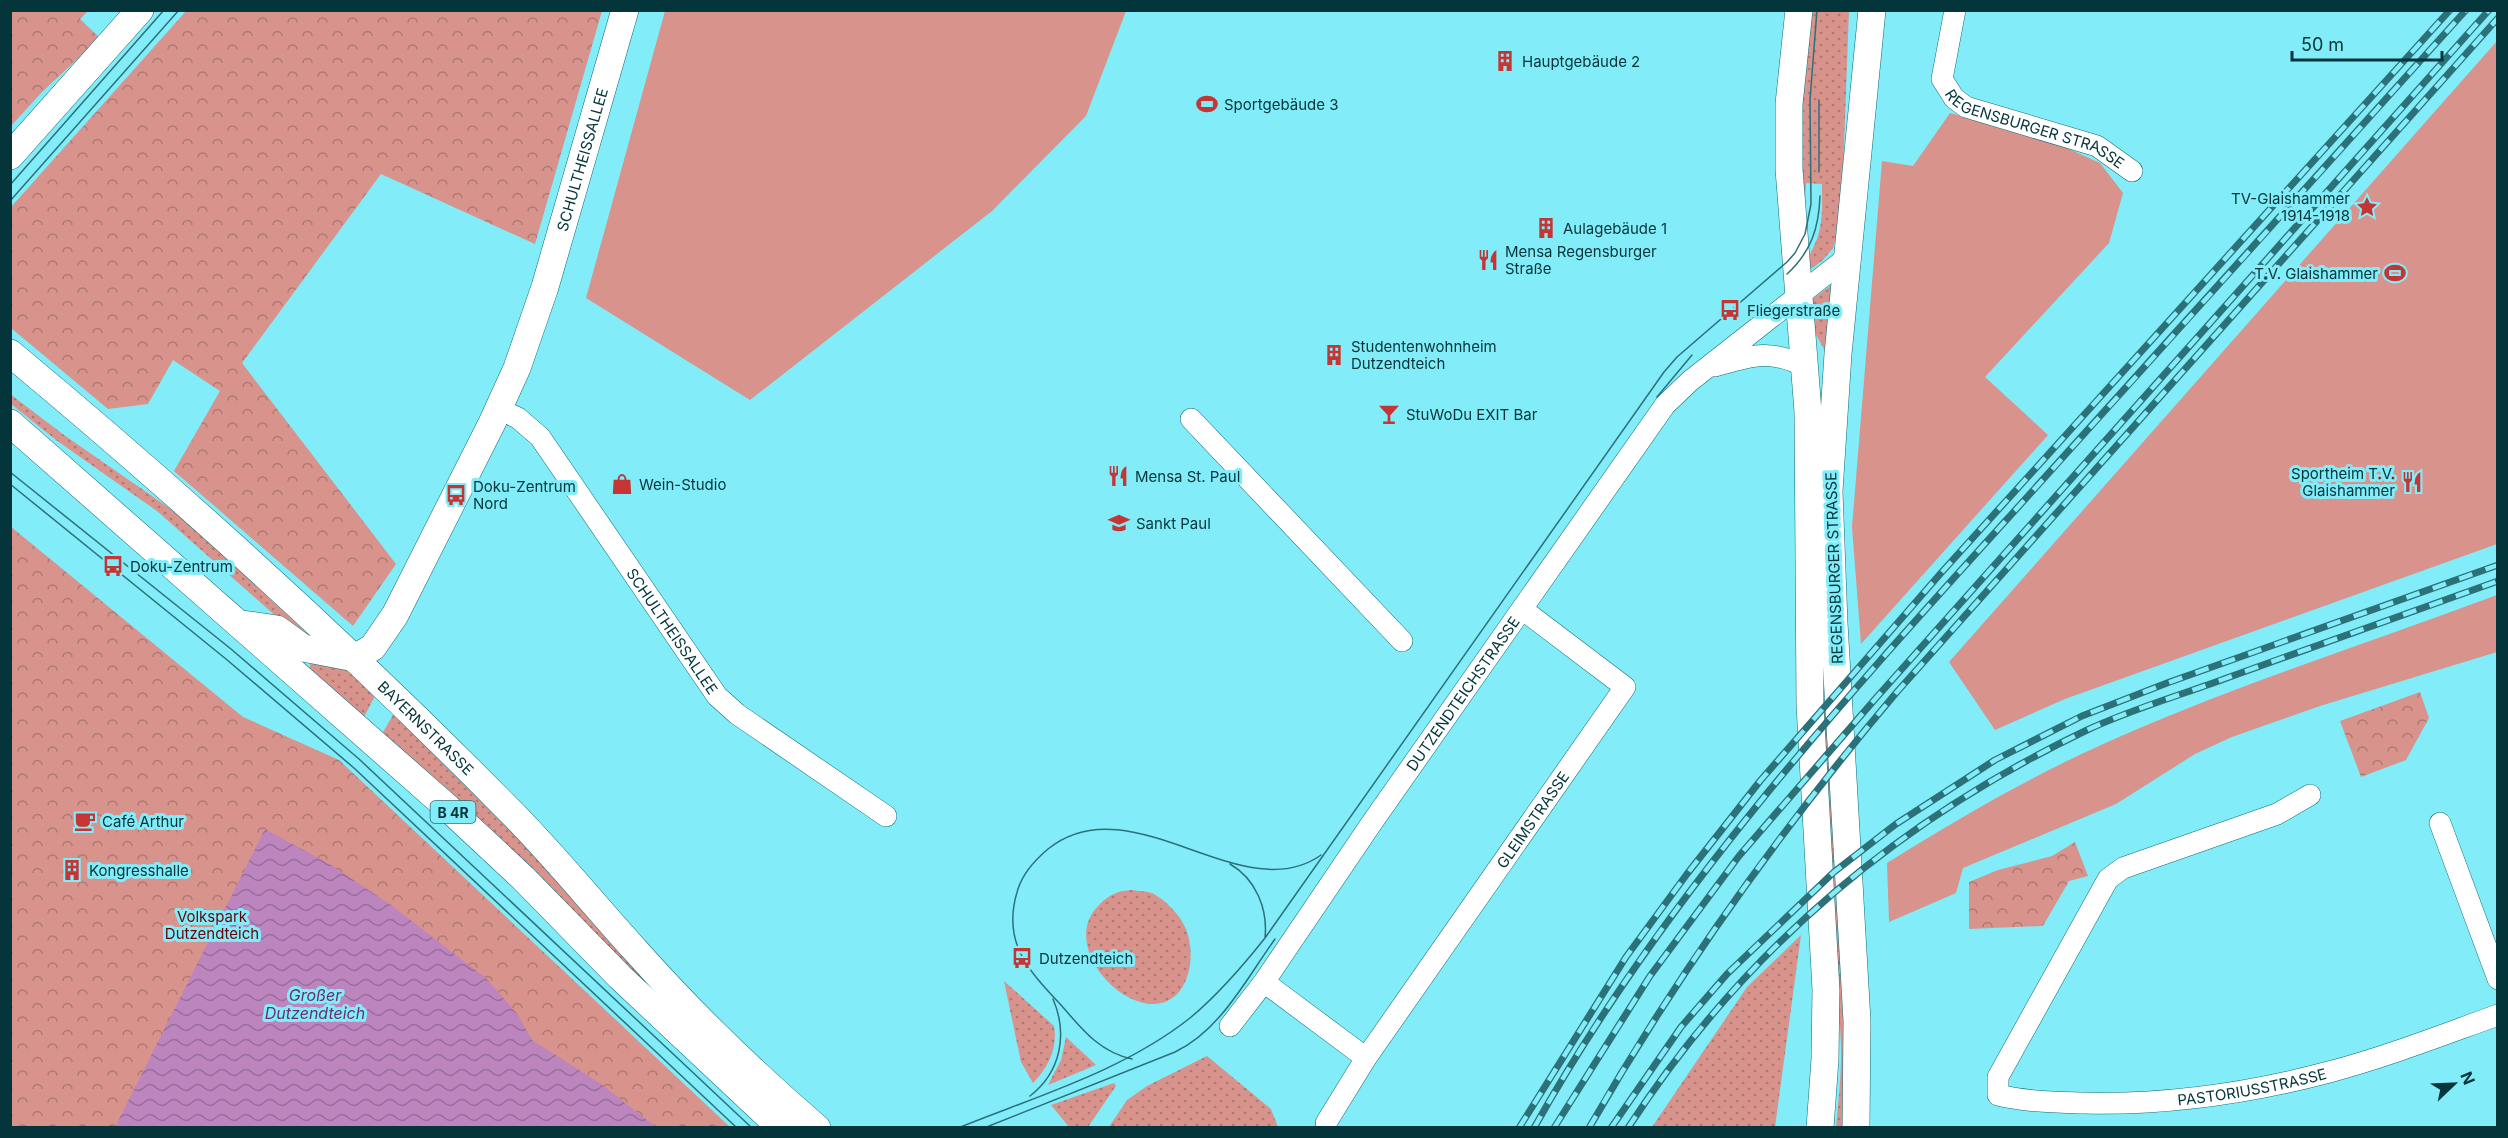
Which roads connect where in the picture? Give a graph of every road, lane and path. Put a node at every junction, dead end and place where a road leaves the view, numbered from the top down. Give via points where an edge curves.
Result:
1 (140, 10) edge
2 (625, 10) edge
3 (1799, 10) edge
4 (1872, 10) edge
5 (1955, 10) edge
6 (10, 156) edge
7 (2132, 171) dead end
8 (1849, 256) junction
9 (1799, 296) junction
10 (12, 356) edge
11 (1805, 366) junction
12 (1706, 369) junction
13 (499, 410) junction
14 (1191, 419) dead end
15 (10, 423) edge
16 (1522, 609) junction
17 (242, 624) junction
18 (1402, 641) dead end
19 (355, 658) junction
20 (2310, 795) dead end
21 (886, 816) dead end
22 (2440, 823) dead end
23 (2498, 979) edge
24 (1264, 982) junction
25 (2498, 1015) edge
26 (1230, 1026) dead end
27 (1366, 1058) junction
28 (1326, 1123) dead end
29 (781, 1128) edge
30 (817, 1128) edge
31 (1820, 1128) edge
32 (1856, 1128) edge

1 - 6 main road
2 - 13 main road, SCHULTHEISSALLEE via 545,287
3 - 9 main road, REGENSBURGER STRASSE via 1788,127
4 - 8 main road, REGENSBURGER STRASSE
5 - 7 street, REGENSBURGER STRASSE via 1942,79 1954,98 1966,107 2097,146
8 - 9 street, DUTZENDTEICHSTRASSE
8 - 32 main road, REGENSBURGER STRASSE via 1832,434 1830,515 1855,979
9 - 11 main road, REGENSBURGER STRASSE
9 - 12 street, DUTZENDTEICHSTRASSE
10 - 19 main road, BAYERNSTRASSE / B 4R via 113,439
11 - 12 street, DUTZENDTEICHSTRASSE via 1783,356 1761,355
11 - 31 main road, REGENSBURGER STRASSE via 1810,487 1810,705 1826,990
12 - 16 street, DUTZENDTEICHSTRASSE via 1665,405
13 - 19 main road, SCHULTHEISSALLEE via 395,615 373,647
13 - 21 street, SCHULTHEISSALLEE via 518,418 540,437 717,696 737,714
14 - 18 street
15 - 17 main road, B 4R
16 - 24 street, DUTZENDTEICHSTRASSE
16 - 27 street, GLEIMSTRASSE via 1625,687
17 - 19 main road via 277,629 303,648
17 - 29 main road, B 4R via 485,842 620,977
19 - 30 main road, BAYERNSTRASSE / B 4R via 530,831 672,990
20 - 25 street, PASTORIUSSTRASSE via 2277,814 2123,868 2108,879 1989,1093 2023,1101 2129,1104 2254,1089 2330,1072
22 - 23 street
24 - 26 street, DUTZENDTEICHSTRASSE
24 - 27 street
27 - 28 street, GLEIMSTRASSE

